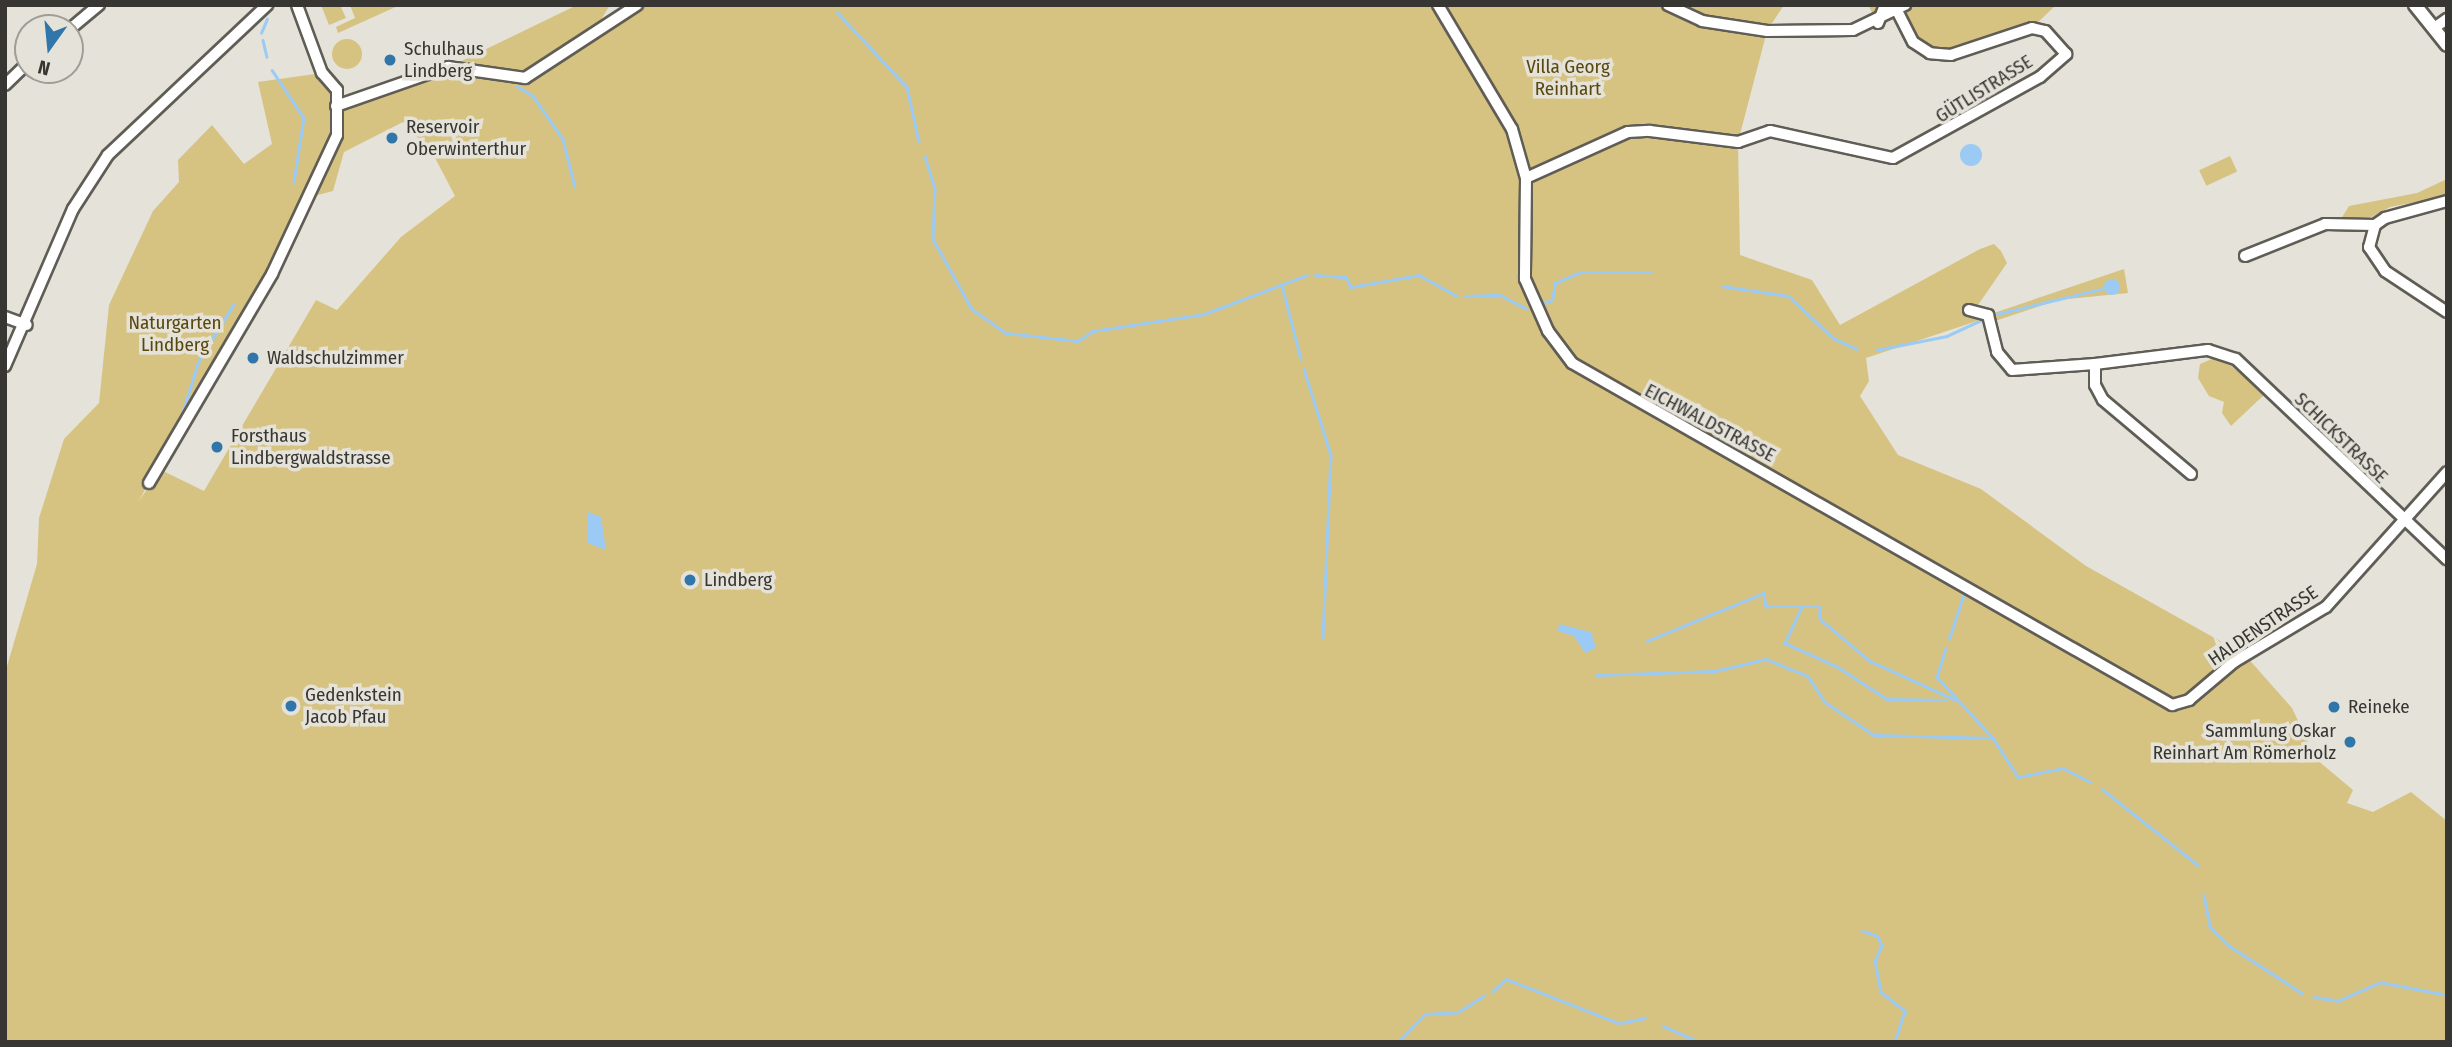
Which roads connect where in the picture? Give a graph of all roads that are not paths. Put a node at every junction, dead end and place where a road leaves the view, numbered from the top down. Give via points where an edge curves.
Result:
1 (99, 5) edge
2 (267, 5) edge
3 (297, 5) edge
4 (637, 5) edge
5 (1437, 5) edge
6 (1668, 5) edge
7 (1885, 5) edge
8 (2415, 5) edge
9 (1902, 9) edge
10 (84, 17) edge
11 (2447, 19) edge
12 (1878, 23) junction
13 (2434, 28) junction
14 (2447, 46) edge
15 (336, 106) junction
16 (1526, 178) junction
17 (2447, 201) edge
18 (2375, 225) junction
19 (2245, 256) dead end
20 (1969, 310) dead end
21 (2447, 312) edge
22 (5, 317) edge
23 (27, 325) junction
24 (2095, 364) junction
25 (5, 366) edge
26 (2447, 472) edge
27 (2191, 474) dead end
28 (149, 483) dead end
29 (2401, 522) junction
30 (2447, 559) edge
31 (2175, 705) joint

1 - 10 street
2 - 23 street via 108,155 73,209
3 - 15 street via 322,73 337,90
4 - 15 street via 525,78 449,67
5 - 16 street, EICHWALDSTRASSE via 1512,129
6 - 12 street via 1702,21 1768,30 1853,30
7 - 12 street
8 - 13 street
9 - 12 street
9 - 16 street, GÜTLISTRASSE via 1913,41 1930,53 1951,55 2032,28 2045,31 2066,54 2040,77 1917,150 1882,157 1770,131 1738,142 1628,132
11 - 13 street
13 - 14 street
15 - 28 street via 337,135 314,195
16 - 31 street, EICHWALDSTRASSE via 1526,286 1572,363
17 - 18 street via 2398,211
18 - 19 street via 2325,224
18 - 21 street via 2374,261
20 - 24 street via 1988,315 1997,352 2012,370
22 - 23 street
23 - 25 street
24 - 27 street via 2095,385 2104,400
24 - 29 street, SCHICKSTRASSE via 2208,350 2236,359
26 - 29 street, HALDENSTRASSE
29 - 30 street, SCHICKSTRASSE
29 - 31 street, HALDENSTRASSE via 2311,619 2234,662

